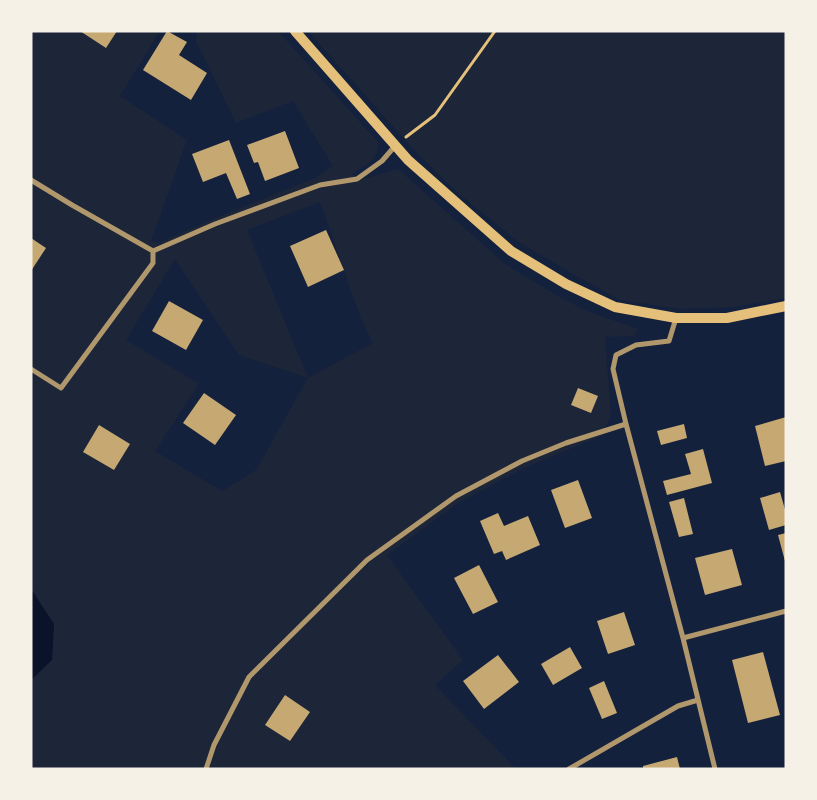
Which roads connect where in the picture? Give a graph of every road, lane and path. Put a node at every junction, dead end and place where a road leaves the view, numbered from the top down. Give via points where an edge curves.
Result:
1 (295, 31) edge
2 (495, 31) edge
3 (395, 146) junction
4 (31, 180) edge
5 (153, 251) junction
6 (786, 306) edge
7 (676, 318) junction
8 (31, 369) edge
9 (626, 424) junction
10 (786, 611) edge
11 (683, 638) junction
12 (698, 700) junction
13 (206, 769) edge
14 (569, 769) edge
15 (715, 769) edge

1 - 3 main road
2 - 3 path via 434,114
3 - 5 street via 382,161 356,179 320,185
3 - 7 main road via 511,251 566,284 615,307
4 - 5 street
5 - 8 street via 153,262 61,388
6 - 7 main road via 726,318
7 - 9 street via 669,341 636,345 616,355 613,370
9 - 11 street
9 - 13 street via 522,461 456,496 367,560 249,677 214,745
10 - 11 street
11 - 12 street
12 - 14 street via 678,706
12 - 15 street

